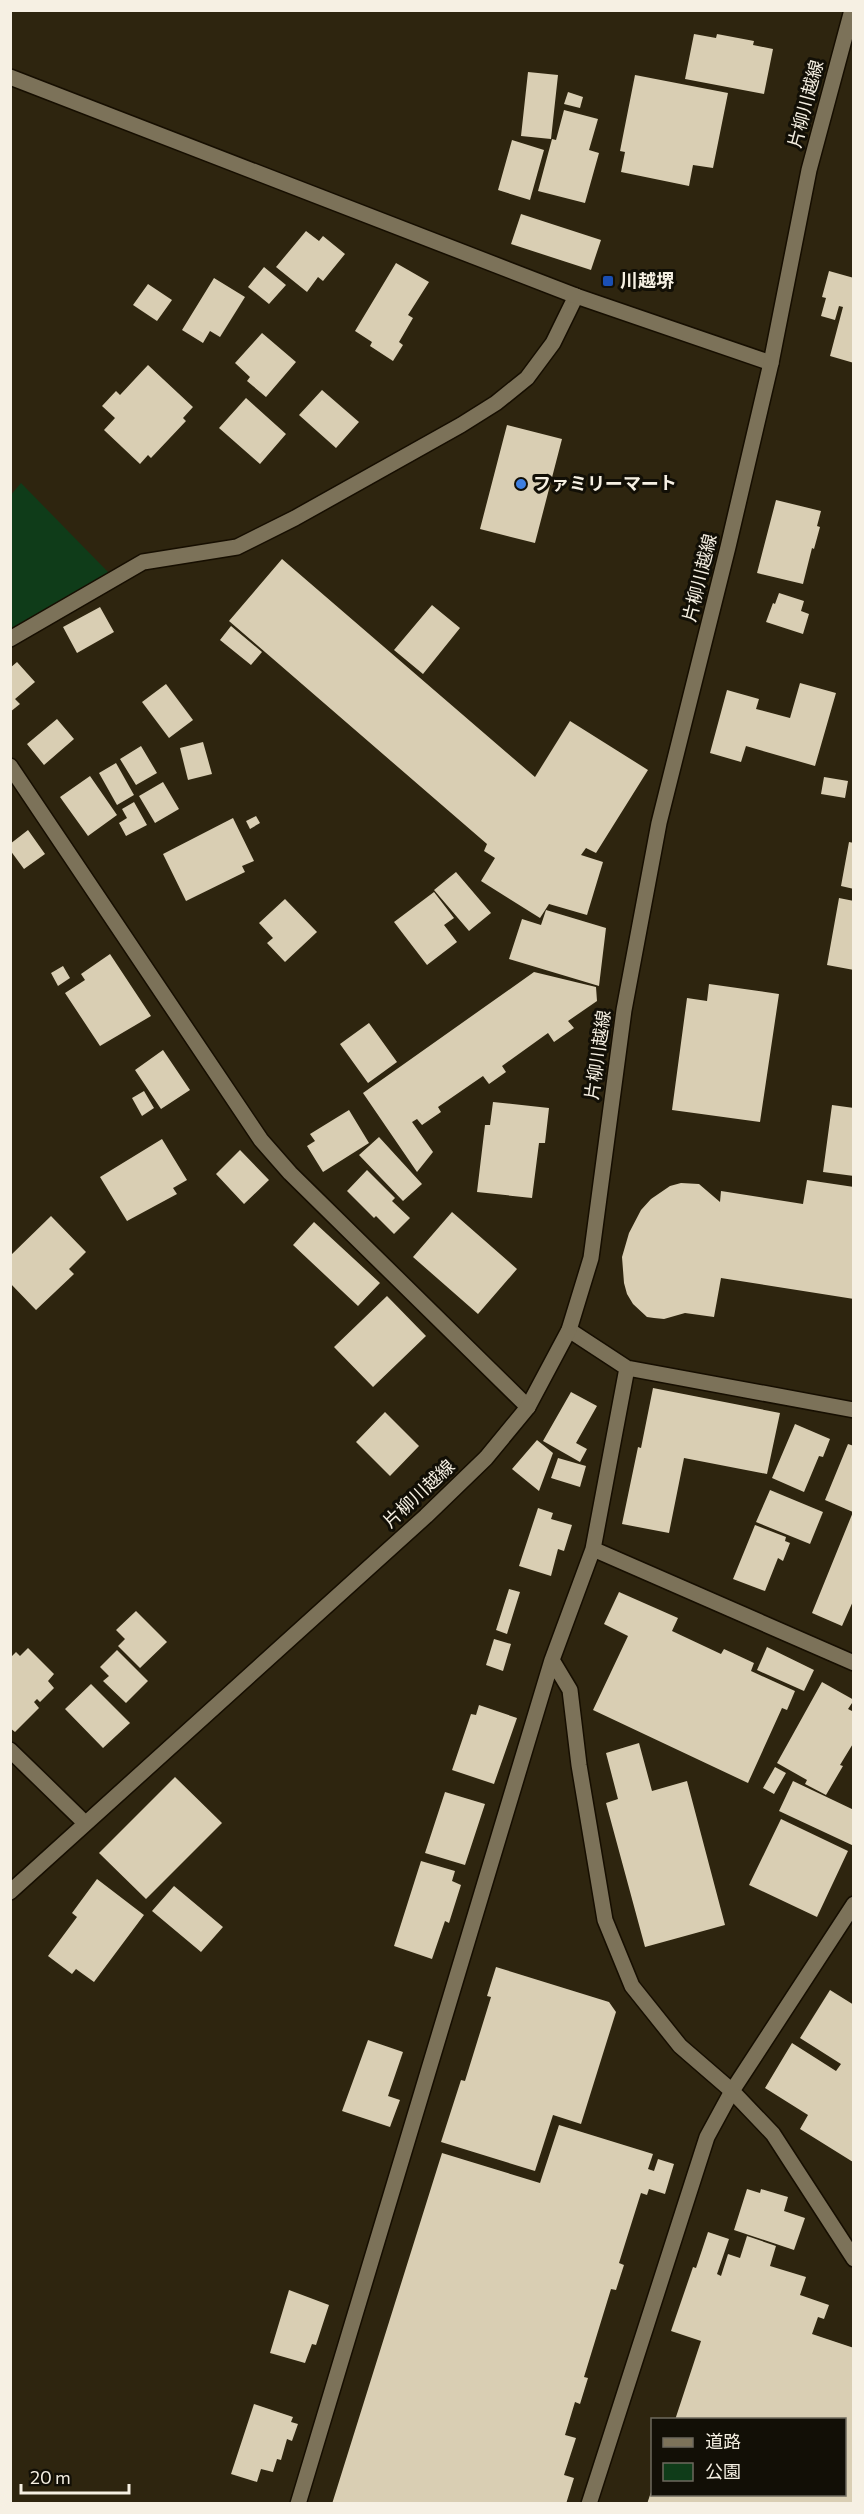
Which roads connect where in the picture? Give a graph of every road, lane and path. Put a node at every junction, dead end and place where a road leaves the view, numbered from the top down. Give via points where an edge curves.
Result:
1 (852, 10) edge
2 (10, 77) edge
3 (576, 296) junction
4 (771, 363) junction
5 (10, 639) edge
6 (10, 766) edge
7 (569, 1330) junction
8 (627, 1368) junction
9 (528, 1407) junction
10 (854, 1410) edge
11 (593, 1549) junction
12 (552, 1660) junction
13 (854, 1663) edge
14 (10, 1750) edge
15 (85, 1823) junction
16 (10, 1892) edge
17 (854, 1904) edge
18 (732, 2091) junction
19 (854, 2259) edge
20 (298, 2504) edge
21 (589, 2504) edge

1 - 4 street, 片柳川越線 via 809,170
2 - 3 street
3 - 4 street
3 - 5 street via 553,343 527,378 462,425 237,547 143,562
4 - 7 street, 片柳川越線 via 659,823 624,1010 591,1258
6 - 9 street via 261,1140
7 - 8 street
7 - 9 street, 片柳川越線
8 - 10 street
8 - 11 street
9 - 15 street, 片柳川越線 via 486,1458 426,1516
11 - 12 street
11 - 13 street
12 - 18 street via 570,1690 605,1920 632,1986 680,2046
12 - 20 street
14 - 15 street
15 - 16 street, 片柳川越線
17 - 18 street
18 - 19 street via 773,2134
18 - 21 street via 706,2137

